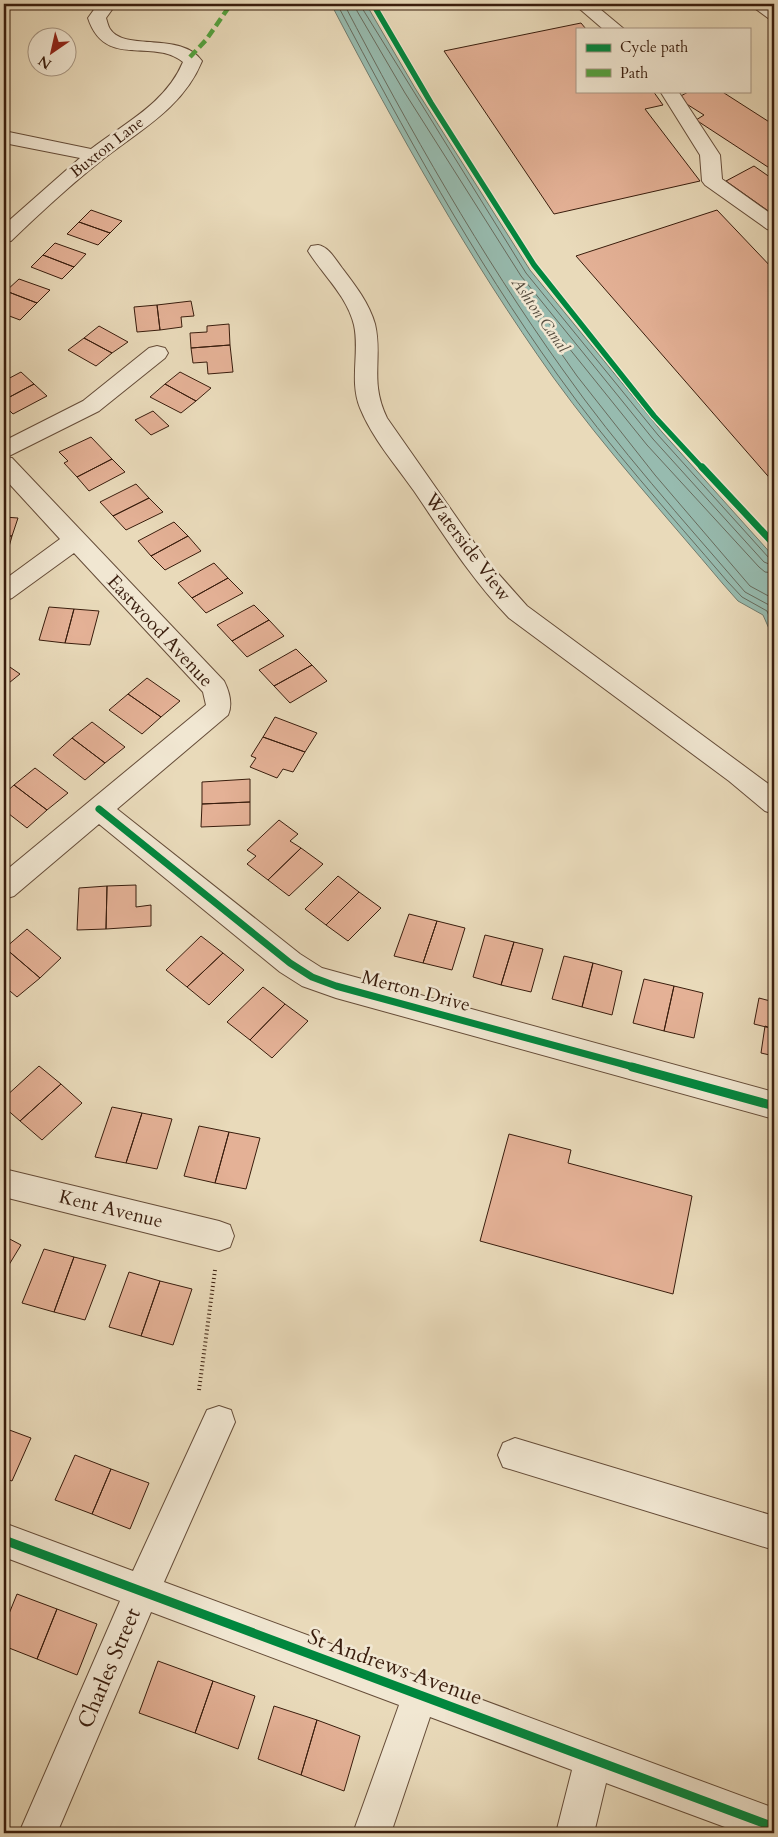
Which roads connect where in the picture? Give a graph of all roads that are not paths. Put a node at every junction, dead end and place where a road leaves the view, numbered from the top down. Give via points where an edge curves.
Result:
1 (107, 4) edge
2 (583, 4) edge
3 (758, 4) edge
4 (774, 14) edge
5 (614, 28) edge
6 (670, 92) edge
7 (4, 137) edge
8 (94, 156) junction
9 (774, 225) edge
10 (4, 236) edge
11 (318, 251) dead end
12 (157, 354) dead end
13 (4, 450) edge
14 (4, 464) edge
15 (75, 540) junction
16 (4, 592) edge
17 (774, 803) edge
18 (99, 809) junction
19 (4, 888) edge
20 (774, 1106) edge
21 (4, 1183) edge
22 (219, 1236) road end
23 (219, 1422) road end
24 (515, 1455) dead end
25 (774, 1534) edge
26 (4, 1540) edge
27 (142, 1592) junction
28 (420, 1695) junction
29 (593, 1759) junction
30 (774, 1827) edge
31 (38, 1833) edge
32 (372, 1833) edge
33 (575, 1833) edge
34 (773, 1833) edge

1 - 8 street, Buxton Lane via 97,18 98,28 106,36 134,45 182,52 192,61 178,88
2 - 5 street
3 - 4 street
6 - 9 street via 710,155 712,181
7 - 8 street
8 - 10 street, Buxton Lane
11 - 17 street, Waterside View via 362,318 366,336 366,389 371,407 480,569 503,597 518,612
12 - 13 street via 91,406
14 - 15 street, Eastwood Avenue
15 - 16 street
15 - 18 street, Eastwood Avenue via 215,688 219,708
18 - 19 street, Eastwood Avenue
18 - 20 street, Merton Drive via 290,963 312,977
21 - 22 street, Kent Avenue
23 - 27 street, Charles Street
24 - 25 street
26 - 27 street, St Andrews Avenue
27 - 28 street, St Andrews Avenue
27 - 31 street, Charles Street
28 - 29 street, St Andrews Avenue
28 - 32 street
29 - 30 street, St Andrews Avenue
29 - 33 street
30 - 34 street

